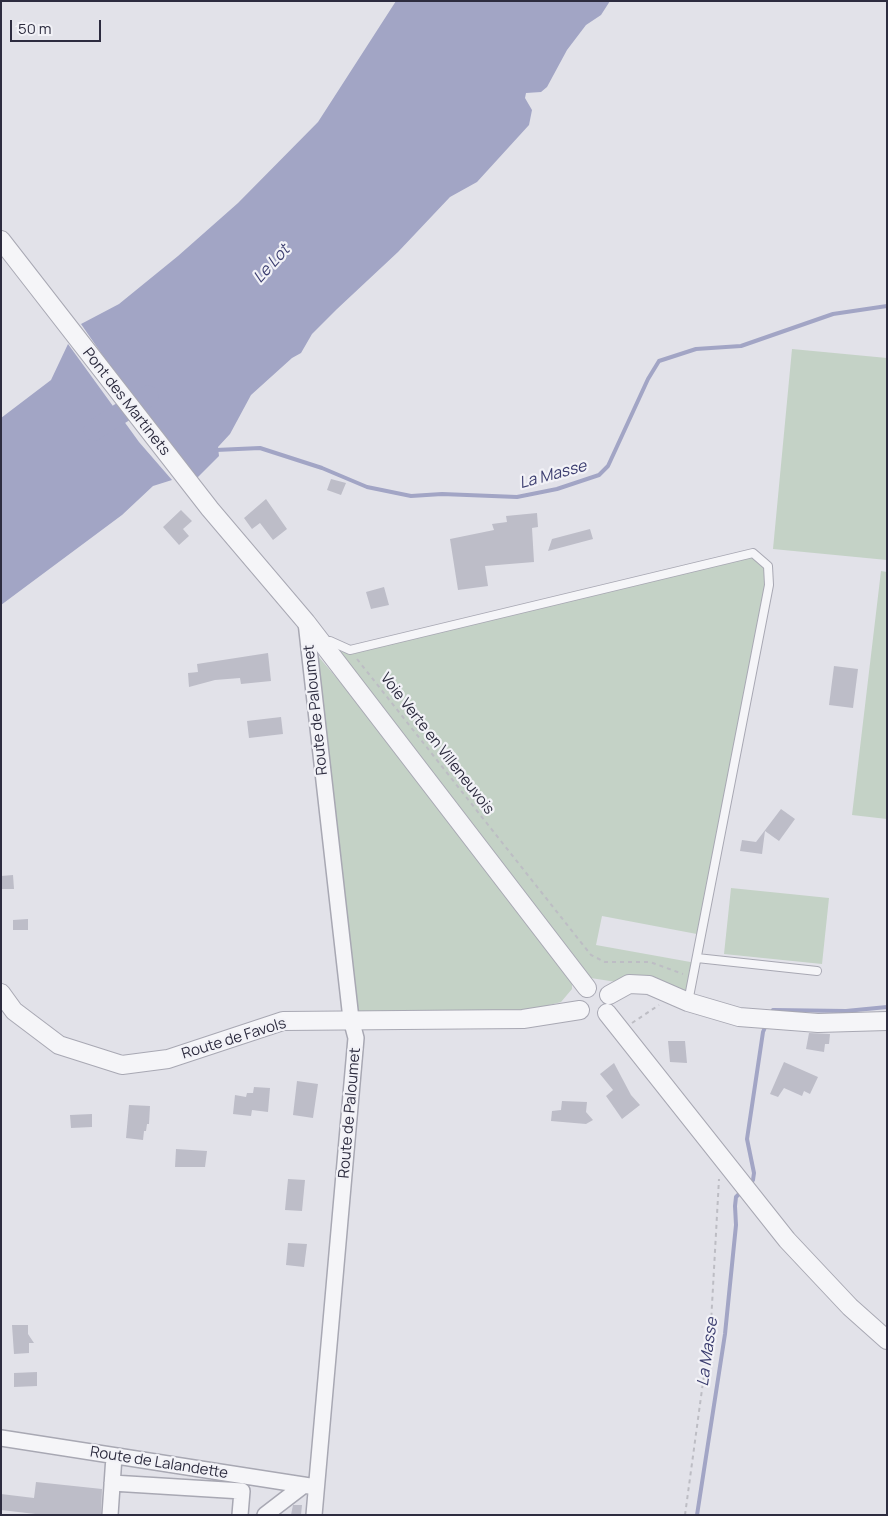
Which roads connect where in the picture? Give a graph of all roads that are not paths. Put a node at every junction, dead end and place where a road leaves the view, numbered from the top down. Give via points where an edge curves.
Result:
1 (1, 240) edge
2 (306, 622) junction
3 (322, 642) junction
4 (697, 958) junction
5 (817, 971) dead end
6 (587, 988) junction
7 (1, 993) edge
8 (688, 1002) junction
9 (608, 1004) junction
10 (580, 1010) junction
11 (352, 1019) junction
12 (887, 1021) edge
13 (887, 1340) edge
14 (1, 1438) edge
15 (114, 1456) junction
16 (112, 1483) junction
17 (310, 1486) junction
18 (110, 1515) edge
19 (240, 1515) edge
20 (265, 1515) edge
21 (314, 1515) edge

1 - 2 street, Pont des Martinets via 210,508
2 - 3 street, Pont des Martinets
2 - 11 street, Route de Paloumet
3 - 4 lane via 330,640 350,650 753,553 768,566 769,585
3 - 6 street, Pont des Martinets
4 - 5 lane
4 - 8 lane
6 - 9 street via 602,988
6 - 10 street via 580,996
7 - 11 street, Route de Favols via 14,1011 59,1044 122,1065 168,1059 283,1021
8 - 9 street via 650,986 629,984
8 - 12 street via 739,1017 818,1023
9 - 10 street via 593,1018
9 - 13 street via 624,1032 787,1240 850,1308
10 - 11 street, Route de Favols via 523,1019
11 - 17 street, Route de Paloumet via 356,1038
14 - 15 street, Route de Lalandette
15 - 16 street
15 - 17 street, Route de Lalandette
16 - 18 street
16 - 19 street via 242,1492
17 - 20 street
17 - 21 street, Route de Paloumet

